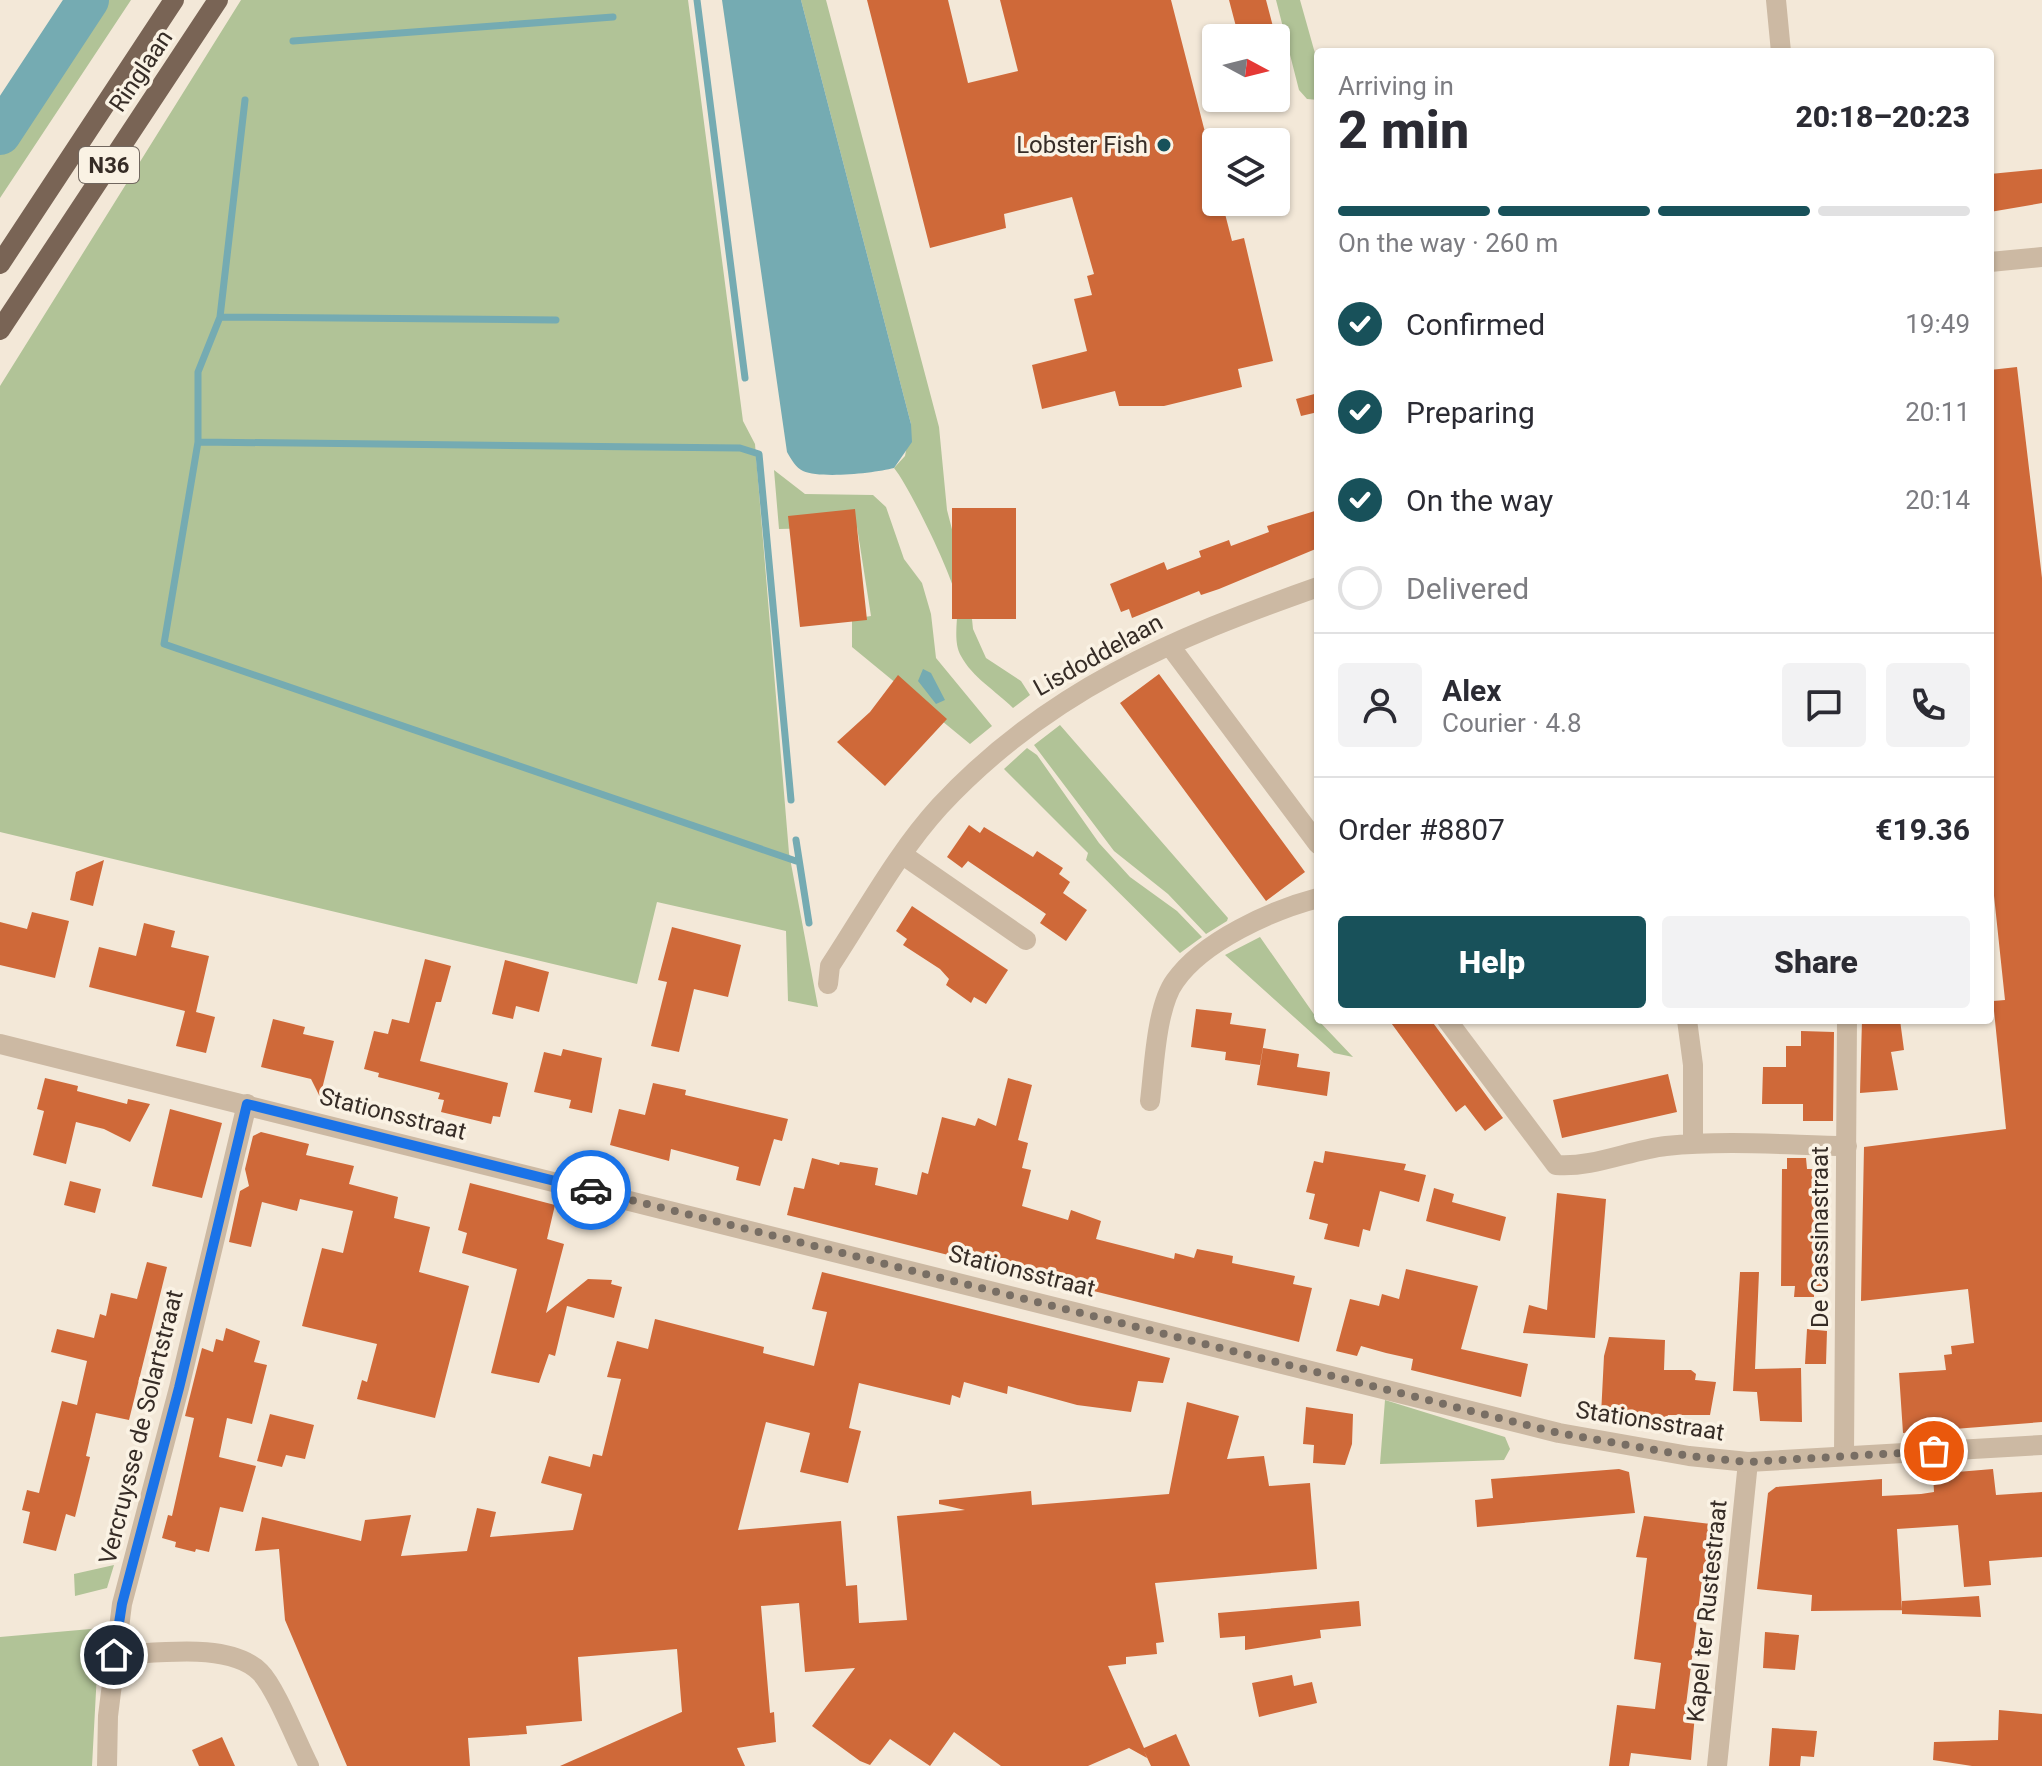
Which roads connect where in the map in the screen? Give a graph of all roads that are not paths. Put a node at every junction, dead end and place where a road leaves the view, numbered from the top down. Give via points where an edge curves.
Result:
1 (174, 0) edge
2 (218, 0) edge
3 (1776, 0) edge
4 (1781, 48) edge
5 (2042, 257) edge
6 (1994, 262) edge
7 (0, 264) edge
8 (0, 330) edge
9 (1314, 588) edge
10 (1170, 646) junction
11 (1314, 839) edge
12 (903, 855) junction
13 (1314, 900) edge
14 (1026, 940) dead end
15 (828, 984) dead end
16 (1450, 1024) edge
17 (1688, 1024) edge
18 (1847, 1024) edge
19 (0, 1044) edge
20 (1150, 1101) dead end
21 (247, 1104) junction
22 (1693, 1144) junction
23 (1847, 1146) junction
24 (2042, 1445) edge
25 (1844, 1455) junction
26 (1748, 1462) junction
27 (114, 1655) junction
28 (107, 1766) edge
29 (309, 1766) edge
30 (1717, 1766) edge

1 - 7 main road, Ringlaan / N36
2 - 8 main road, Ringlaan / N36
3 - 4 street
5 - 6 street
9 - 10 street, Lisdoddelaan
10 - 11 street
10 - 12 street, Lisdoddelaan via 1109,673 1017,733 938,808
12 - 14 street
12 - 15 street, Lisdoddelaan via 830,966
13 - 20 street via 1212,946 1174,981 1162,1013
16 - 22 street via 1556,1165
17 - 22 street
18 - 23 street, De Cassinastraat
19 - 21 street, Stationsstraat
21 - 26 street, Stationsstraat via 1559,1433
21 - 27 street, Vercruysse de Solartstraat via 122,1604
22 - 23 street
23 - 25 street, De Cassinastraat
24 - 25 street, Stationsstraat
25 - 26 street, Stationsstraat
26 - 30 street, Kapel ter Rustestraat
27 - 28 street, Vercruysse de Solartstraat
27 - 29 street via 241,1657 262,1673

